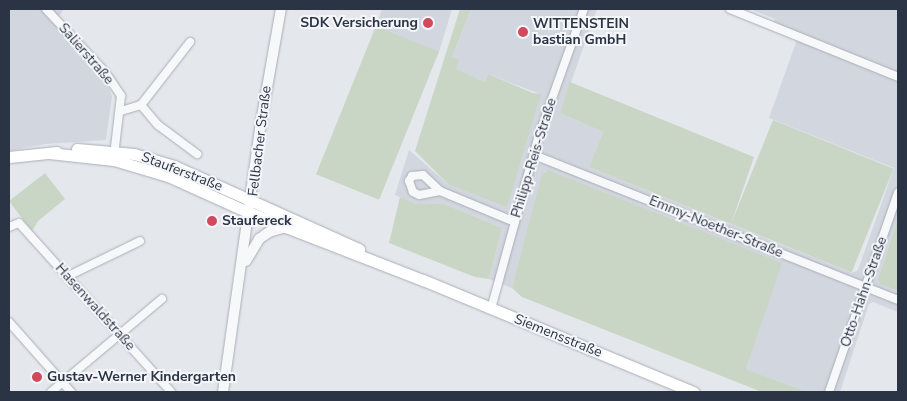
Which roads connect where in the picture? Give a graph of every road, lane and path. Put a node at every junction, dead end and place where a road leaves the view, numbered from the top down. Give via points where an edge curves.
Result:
1 (46, 9) edge
2 (281, 9) edge
3 (584, 9) edge
4 (730, 9) edge
5 (190, 42) dead end
6 (898, 77) edge
7 (141, 105) junction
8 (122, 111) junction
9 (197, 154) dead end
10 (534, 155) junction
11 (114, 156) junction
12 (9, 157) edge
13 (440, 191) dead end
14 (898, 192) edge
15 (253, 200) junction
16 (250, 213) junction
17 (515, 222) junction
18 (9, 227) edge
19 (286, 227) junction
20 (140, 241) dead end
21 (242, 269) junction
22 (68, 276) junction
23 (423, 280) junction
24 (866, 287) junction
25 (162, 298) dead end
26 (898, 300) edge
27 (491, 308) junction
28 (9, 322) edge
29 (120, 336) junction
30 (62, 383) junction
31 (51, 392) edge
32 (71, 392) edge
33 (171, 392) edge
34 (224, 392) edge
35 (694, 392) edge
36 (829, 392) edge

1 - 8 street, Salierstraße via 105,72 121,96
2 - 15 street, Fellbacher Straße via 261,122
3 - 10 street, Philipp-Reis-Straße
4 - 6 street
5 - 7 street
7 - 8 street
7 - 9 street via 158,125
8 - 11 street, Salierstraße
10 - 17 street, Philipp-Reis-Straße
10 - 24 street, Emmy-Noether-Straße
11 - 12 main road, Stauferstraße via 49,153
11 - 15 main road, Stauferstraße via 174,166
11 - 16 main road, Stauferstraße
13 - 17 street
14 - 24 street, Otto-Hahn-Straße
15 - 16 street, Fellbacher Straße
15 - 23 main road, Siemensstraße
16 - 19 main road, Siemensstraße
16 - 21 street, Fellbacher Straße
17 - 27 street, Philipp-Reis-Straße
18 - 22 street, Hasenwaldstraße via 18,223
19 - 21 street via 259,238
19 - 23 main road, Siemensstraße
20 - 22 street
21 - 34 street, Fellbacher Straße
22 - 29 street, Hasenwaldstraße
23 - 27 main road, Siemensstraße
24 - 26 street, Emmy-Noether-Straße
24 - 36 street, Otto-Hahn-Straße
25 - 29 street
27 - 35 main road, Siemensstraße
28 - 30 street
29 - 30 street
29 - 33 street, Hasenwaldstraße
30 - 31 street
30 - 32 street

